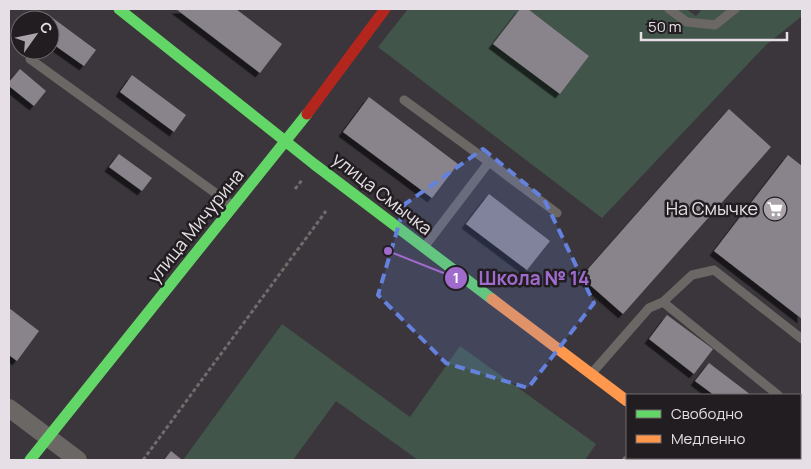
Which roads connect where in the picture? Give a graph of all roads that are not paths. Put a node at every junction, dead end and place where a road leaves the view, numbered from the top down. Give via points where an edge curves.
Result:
1 (119, 9) edge
2 (385, 9) edge
3 (669, 9) edge
4 (735, 9) edge
5 (31, 60) edge
6 (404, 100) dead end
7 (286, 142) junction
8 (489, 162) junction
9 (234, 207) junction
10 (557, 213) dead end
11 (423, 248) junction
12 (663, 302) junction
13 (802, 339) edge
14 (592, 374) junction
15 (777, 394) edge
16 (626, 400) edge
17 (9, 408) edge
18 (48, 437) junction
19 (30, 460) edge
20 (78, 460) edge

1 - 7 street, улица Смычка
2 - 7 street, улица Мичурина
3 - 4 lane via 687,22 715,25
5 - 9 lane
6 - 8 lane
7 - 9 street, улица Мичурина
7 - 11 street, улица Смычка
8 - 10 lane
8 - 11 lane
9 - 18 street, улица Мичурина
11 - 14 street, улица Смычка
12 - 13 lane via 692,275 714,270
12 - 14 lane via 649,308
12 - 15 lane
14 - 16 street, улица Смычка
17 - 18 street
18 - 19 street, улица Мичурина
18 - 20 street

